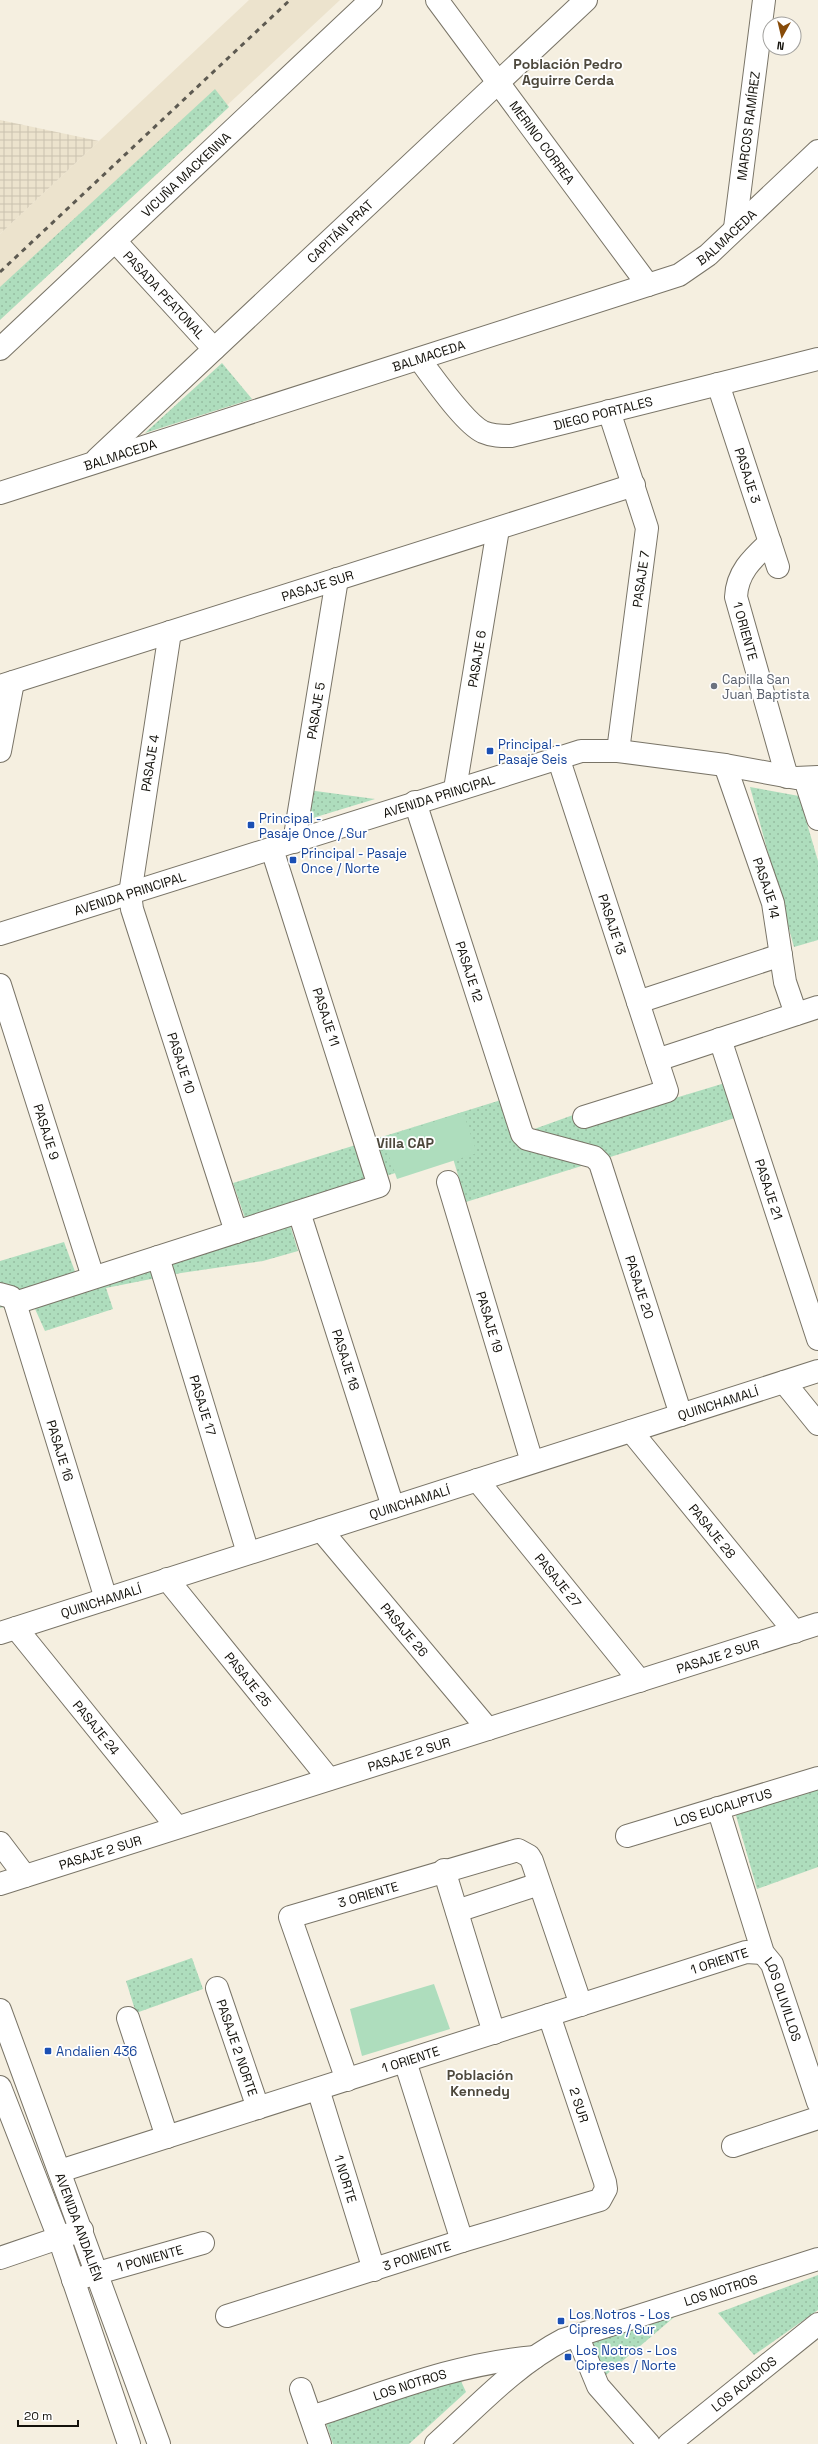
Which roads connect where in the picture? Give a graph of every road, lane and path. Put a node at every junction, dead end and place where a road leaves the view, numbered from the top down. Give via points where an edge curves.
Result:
1 (371, 0) edge
2 (437, 0) edge
3 (586, 0) edge
4 (764, 0) edge
5 (498, 82) junction
6 (818, 150) edge
7 (735, 228) junction
8 (115, 241) junction
9 (648, 285) junction
10 (0, 349) edge
11 (214, 349) junction
12 (418, 359) junction
13 (818, 359) edge
14 (718, 384) junction
15 (609, 411) junction
16 (94, 462) junction
17 (634, 486) junction
18 (0, 493) edge
19 (498, 529) junction
20 (770, 542) junction
21 (778, 567) dead end
22 (337, 579) junction
23 (170, 632) junction
24 (6, 684) edge
25 (0, 751) edge
26 (618, 751) junction
27 (558, 757) junction
28 (725, 765) junction
29 (803, 777) edge
30 (455, 789) junction
31 (415, 802) junction
32 (818, 819) edge
33 (294, 842) junction
34 (272, 849) junction
35 (130, 894) junction
36 (0, 934) edge
37 (780, 955) junction
38 (0, 985) edge
39 (638, 1002) junction
40 (818, 1007) edge
41 (796, 1014) junction
42 (720, 1039) junction
43 (657, 1060) junction
44 (584, 1117) dead end
45 (598, 1160) joint
46 (448, 1182) dead end
47 (299, 1212) junction
48 (236, 1232) junction
49 (158, 1257) junction
50 (93, 1278) junction
51 (8, 1298) edge
52 (818, 1339) edge
53 (818, 1371) edge
54 (784, 1382) junction
55 (681, 1415) junction
56 (818, 1424) edge
57 (631, 1431) junction
58 (532, 1462) junction
59 (477, 1480) junction
60 (393, 1507) junction
61 (321, 1530) junction
62 (248, 1553) junction
63 (167, 1579) junction
64 (106, 1599) junction
65 (818, 1624) edge
66 (8, 1630) edge
67 (795, 1632) junction
68 (640, 1681) junction
69 (488, 1729) junction
70 (818, 1778) edge
71 (329, 1779) junction
72 (718, 1808) junction
73 (177, 1828) junction
74 (627, 1836) dead end
75 (0, 1843) edge
76 (444, 1870) junction
77 (25, 1876) junction
78 (0, 1884) edge
79 (540, 1884) junction
80 (457, 1911) junction
81 (762, 1953) junction
82 (217, 1988) dead end
83 (581, 2005) junction
84 (0, 2010) edge
85 (549, 2015) junction
86 (128, 2018) dead end
87 (494, 2033) junction
88 (811, 2059) edge
89 (405, 2061) junction
90 (347, 2080) junction
91 (0, 2087) edge
92 (318, 2089) junction
93 (818, 2102) edge
94 (258, 2108) junction
95 (818, 2118) edge
96 (167, 2137) junction
97 (733, 2146) dead end
98 (60, 2171) junction
99 (604, 2195) joint
100 (82, 2230) junction
101 (59, 2238) junction
102 (462, 2241) junction
103 (203, 2243) dead end
104 (0, 2258) edge
105 (818, 2259) edge
106 (374, 2270) junction
107 (97, 2273) junction
108 (73, 2280) junction
109 (227, 2316) dead end
110 (818, 2324) edge
111 (577, 2335) junction
112 (535, 2357) junction
113 (301, 2389) dead end
114 (311, 2417) junction
115 (129, 2444) edge
116 (159, 2444) edge
117 (320, 2444) edge
118 (436, 2444) edge
119 (649, 2444) edge
120 (669, 2444) edge

1 - 8 street, VICUÑA MACKENNA
2 - 5 street, MERINO CORREA
3 - 5 street, CAPITÁN PRAT
4 - 7 street, MARCOS RAMÍREZ
5 - 9 street, MERINO CORREA
5 - 11 street, CAPITÁN PRAT
6 - 7 street, BALMACEDA
7 - 9 street, BALMACEDA via 694,266 679,275
8 - 10 street, VICUÑA MACKENNA
8 - 11 street, PASADA PEATONAL
9 - 12 street, BALMACEDA
11 - 16 street, CAPITÁN PRAT
12 - 15 street, DIEGO PORTALES via 470,422 491,435 511,436
12 - 16 street, BALMACEDA
13 - 14 street, DIEGO PORTALES
14 - 15 street, DIEGO PORTALES
14 - 20 street, PASAJE 3
15 - 17 street, PASAJE 7
16 - 18 street, BALMACEDA
17 - 19 street, PASAJE SUR
17 - 26 street, PASAJE 7 via 647,528
19 - 22 street, PASAJE SUR
19 - 30 street, PASAJE 6
20 - 21 street, PASAJE 3
20 - 29 street, 1 ORIENTE via 739,576 736,597
22 - 23 street, PASAJE SUR
22 - 33 street, PASAJE 5
23 - 24 street, PASAJE SUR
23 - 35 street, PASAJE 4
24 - 25 street
26 - 27 street, AVENIDA PRINCIPAL via 586,751
26 - 28 street, AVENIDA PRINCIPAL
27 - 30 street, AVENIDA PRINCIPAL
27 - 39 street, PASAJE 13
28 - 29 street, AVENIDA PRINCIPAL
28 - 37 street, PASAJE 14 via 773,903
29 - 32 street, 1 ORIENTE
30 - 31 street, AVENIDA PRINCIPAL
31 - 33 street, AVENIDA PRINCIPAL
31 - 45 street, PASAJE 12 via 522,1134 527,1139
33 - 34 street, AVENIDA PRINCIPAL
34 - 35 street, AVENIDA PRINCIPAL
34 - 47 street, PASAJE 11 via 379,1186
35 - 36 street, AVENIDA PRINCIPAL
35 - 48 street, PASAJE 10 via 132,910
37 - 39 street
37 - 41 street, PASAJE 14 via 785,982
38 - 50 street, PASAJE 9
39 - 43 street, PASAJE 13
40 - 41 street
41 - 42 street
42 - 43 street
42 - 52 street, PASAJE 21
43 - 44 street, PASAJE 13 via 667,1091
45 - 55 street, PASAJE 20
46 - 58 street, PASAJE 19
47 - 48 street
47 - 60 street, PASAJE 18
48 - 49 street
49 - 50 street
49 - 62 street, PASAJE 17
50 - 51 street
51 - 64 street, PASAJE 16
53 - 54 street, QUINCHAMALÍ
54 - 55 street, QUINCHAMALÍ
54 - 56 street
55 - 57 street, QUINCHAMALÍ
57 - 58 street, QUINCHAMALÍ
57 - 67 street, PASAJE 28
58 - 59 street, QUINCHAMALÍ
59 - 60 street, QUINCHAMALÍ
59 - 68 street, PASAJE 27
60 - 61 street, QUINCHAMALÍ
61 - 62 street, QUINCHAMALÍ
61 - 69 street, PASAJE 26
62 - 63 street, QUINCHAMALÍ
63 - 64 street, QUINCHAMALÍ
63 - 71 street, PASAJE 25
64 - 66 street, QUINCHAMALÍ
65 - 67 street, PASAJE 2 SUR
66 - 73 street, PASAJE 24
67 - 68 street, PASAJE 2 SUR
68 - 69 street, PASAJE 2 SUR
69 - 71 street, PASAJE 2 SUR
70 - 72 street, LOS EUCALIPTUS
71 - 73 street, PASAJE 2 SUR
72 - 74 street, LOS EUCALIPTUS
72 - 81 street, LOS OLIVILLOS
73 - 77 street, PASAJE 2 SUR
75 - 77 street
76 - 79 street, 3 ORIENTE via 512,1850 524,1852 532,1861
76 - 80 street
76 - 90 street, 3 ORIENTE via 290,1917
77 - 78 street, PASAJE 2 SUR
79 - 80 street
79 - 83 street
80 - 87 street
81 - 83 street, 1 ORIENTE via 746,1952
81 - 88 street, LOS OLIVILLOS via 772,1964
82 - 94 street, PASAJE 2 NORTE
83 - 85 street, 1 ORIENTE
84 - 98 street, AVENIDA ANDALIÉN
85 - 87 street, 1 ORIENTE
85 - 99 street, 2 SUR via 605,2182
86 - 96 street
87 - 89 street, 1 ORIENTE
88 - 93 street, LOS OLIVILLOS
89 - 90 street, 1 ORIENTE
89 - 102 street
90 - 92 street, 1 ORIENTE
91 - 101 street, AVENIDA ANDALIÉN
92 - 94 street, 1 ORIENTE
92 - 106 street, 1 NORTE
94 - 96 street, 1 ORIENTE
95 - 97 street
96 - 98 street, 1 ORIENTE
98 - 100 street, AVENIDA ANDALIÉN
99 - 102 street, 3 PONIENTE via 594,2203
100 - 101 street
100 - 107 street, AVENIDA ANDALIÉN
101 - 104 street
101 - 108 street, AVENIDA ANDALIÉN
102 - 106 street, 3 PONIENTE
103 - 107 street, 1 PONIENTE
105 - 111 street, LOS NOTROS
106 - 109 street, 3 PONIENTE
107 - 108 street, 1 PONIENTE
107 - 116 street, AVENIDA ANDALIÉN
108 - 115 street, AVENIDA ANDALIÉN
110 - 120 street, LOS ACACIOS
111 - 112 street, LOS NOTROS
111 - 119 street via 598,2386
112 - 114 street, LOS NOTROS via 500,2360 452,2370
112 - 118 street, LOS NOTROS
113 - 114 street
114 - 117 street

